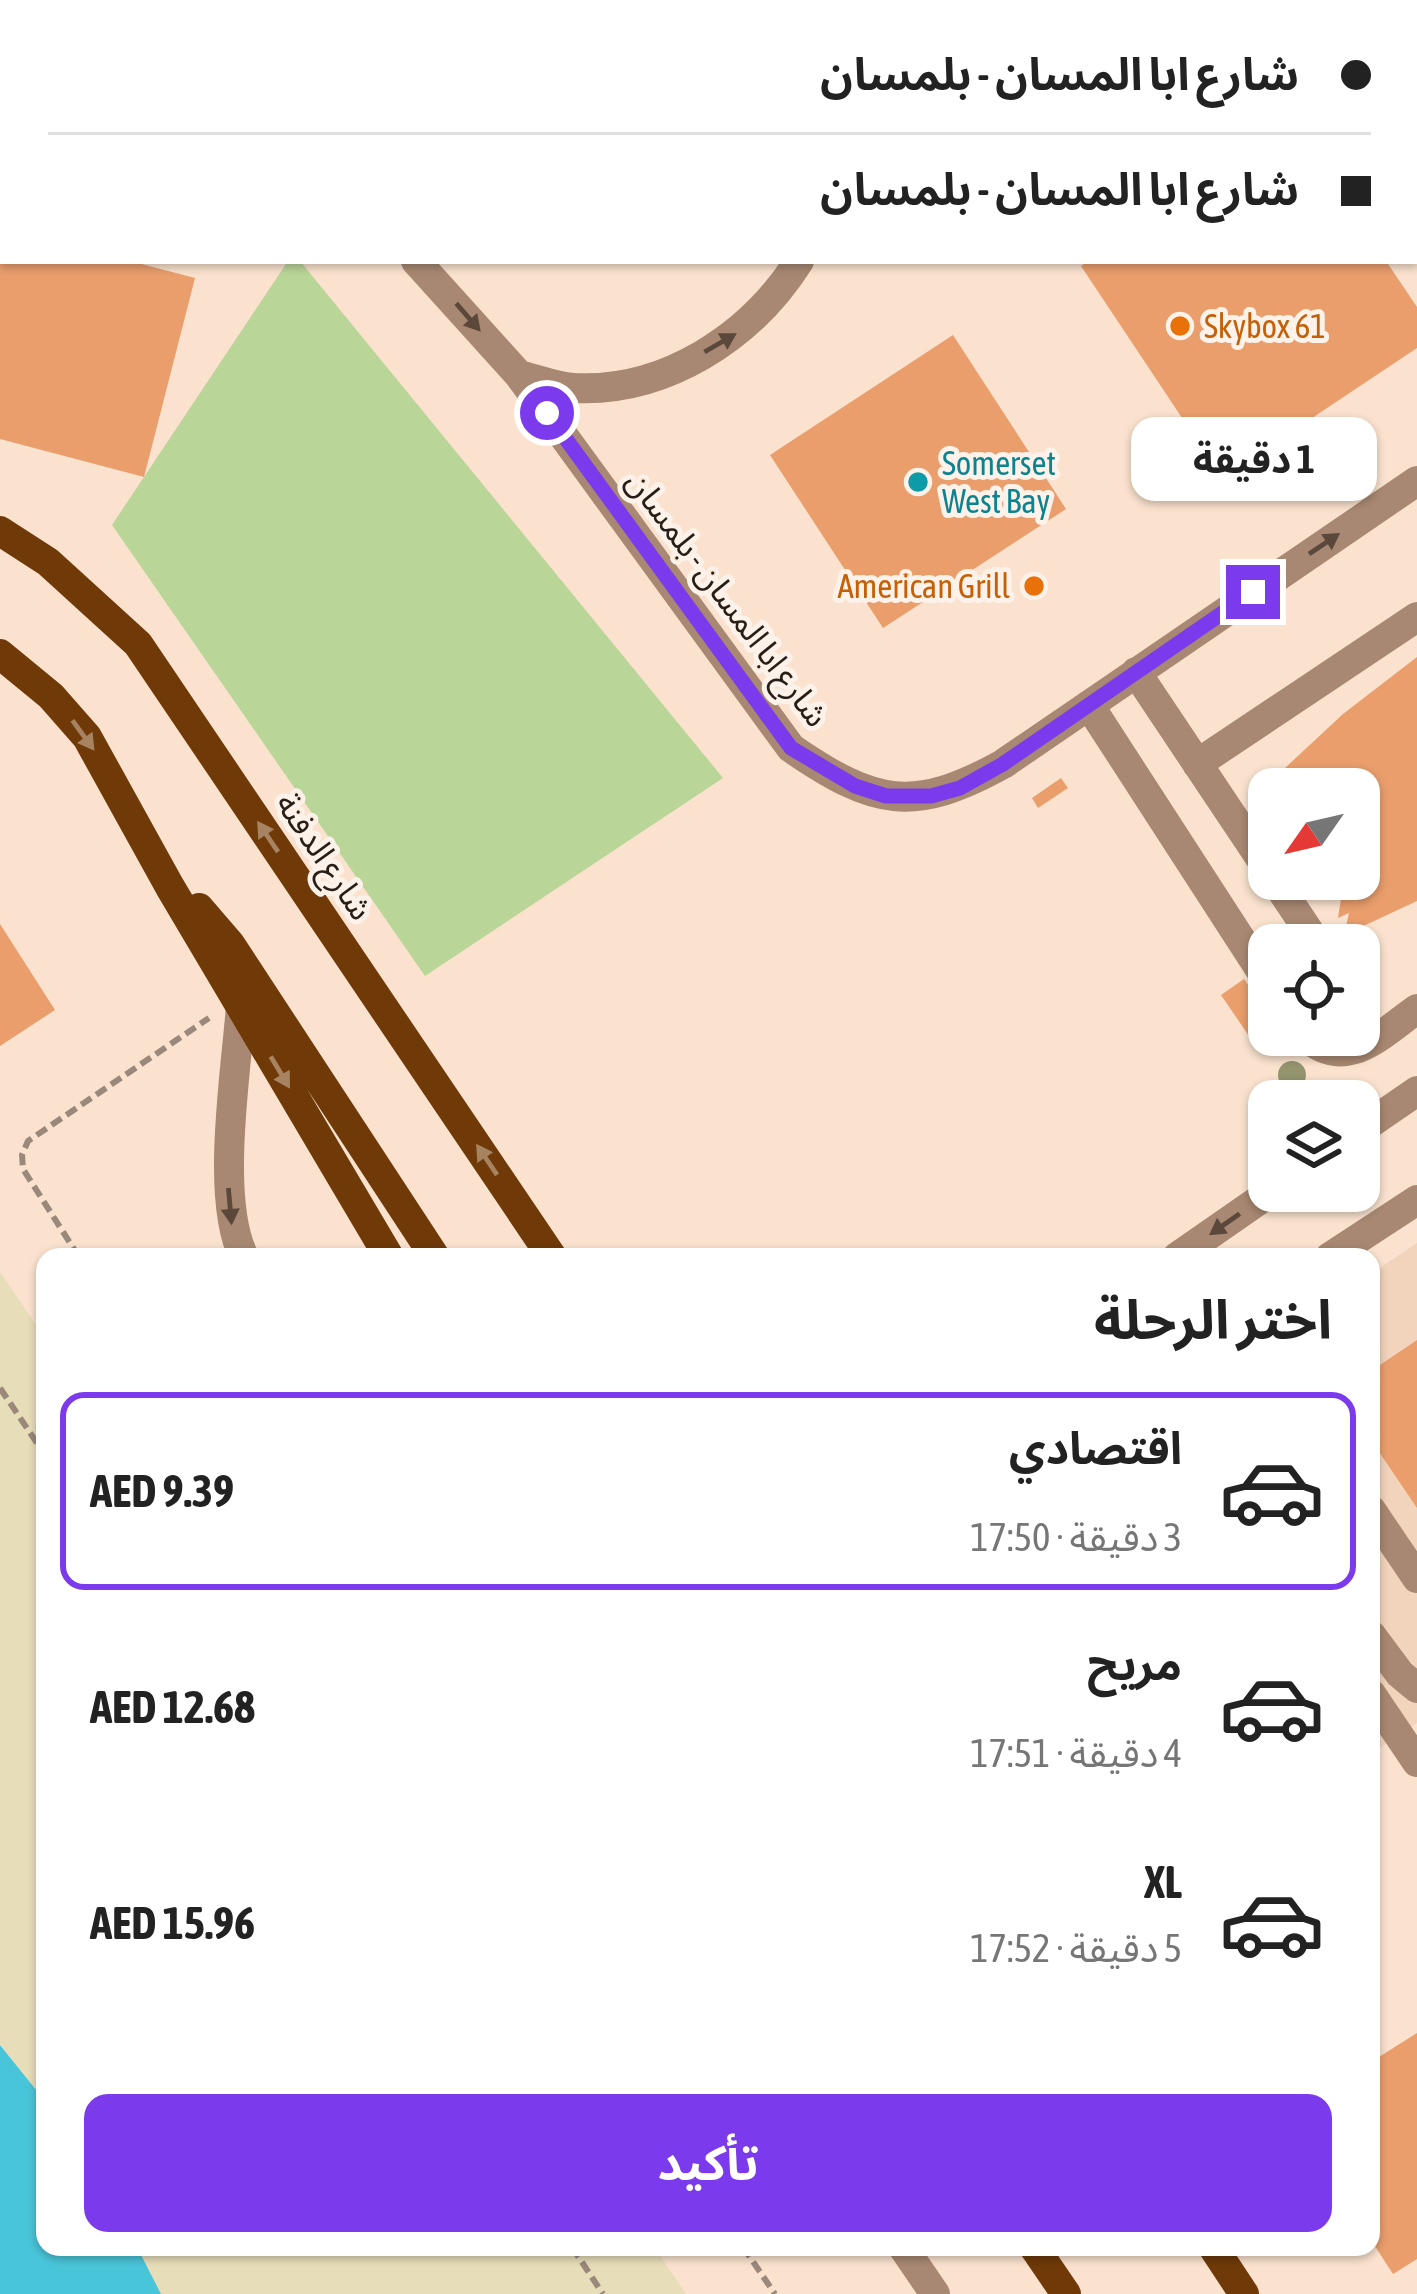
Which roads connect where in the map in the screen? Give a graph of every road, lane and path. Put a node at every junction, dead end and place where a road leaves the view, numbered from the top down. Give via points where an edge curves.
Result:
1 (419, 264) edge
2 (796, 264) edge
3 (519, 374) junction
4 (1417, 481) edge
5 (0, 531) edge
6 (1417, 617) edge
7 (0, 654) edge
8 (1136, 672) junction
9 (1089, 705) junction
10 (1197, 764) junction
11 (1248, 840) edge
12 (170, 887) junction
13 (1248, 951) edge
14 (239, 1002) junction
15 (1417, 1009) edge
16 (1380, 1033) edge
17 (1417, 1091) edge
18 (1380, 1117) edge
19 (1417, 1200) edge
20 (1248, 1208) edge
21 (73, 1248) edge
22 (240, 1248) edge
23 (384, 1248) edge
24 (429, 1248) edge
25 (546, 1248) edge
26 (1190, 1248) edge
27 (1344, 1248) edge
28 (0, 1388) edge
29 (36, 1442) edge
30 (1380, 1523) edge
31 (1417, 1578) edge
32 (1380, 1647) edge
33 (1417, 1688) edge
34 (1380, 1707) edge
35 (1417, 1762) edge
36 (578, 2256) edge
37 (749, 2256) edge
38 (909, 2256) edge
39 (1040, 2256) edge
40 (1219, 2256) edge
41 (603, 2294) edge
42 (775, 2294) edge
43 (934, 2294) edge
44 (1066, 2294) edge
45 (1244, 2294) edge

1 -> 3 street, شارع ابا المسان - بلمسان
3 -> 2 street via 568,388 615,388 666,373 740,331
3 - 9 street, شارع ابا المسان - بلمسان via 770,722 820,769 886,796 931,796 1003,764
8 -> 4 street, شارع ابا المسان - بلمسان
25 -> 5 main road, شارع الدفنة via 138,644 48,562
6 - 10 street
7 -> 12 main road via 87,737
8 - 9 street, شارع ابا المسان - بلمسان
8 - 10 street
9 - 13 street
10 - 11 street
12 - 14 main road
12 - 24 main road via 220,931
14 - 21 path via 28,1141 23,1169
14 -> 22 street via 228,1190
14 -> 23 main road
15 - 16 street
17 - 18 street
19 - 27 street
20 -> 26 street
28 - 29 path
30 - 31 street
32 - 33 street
34 - 35 street
36 - 41 path
37 - 42 path
38 - 43 street
39 - 44 main road
40 - 45 main road

